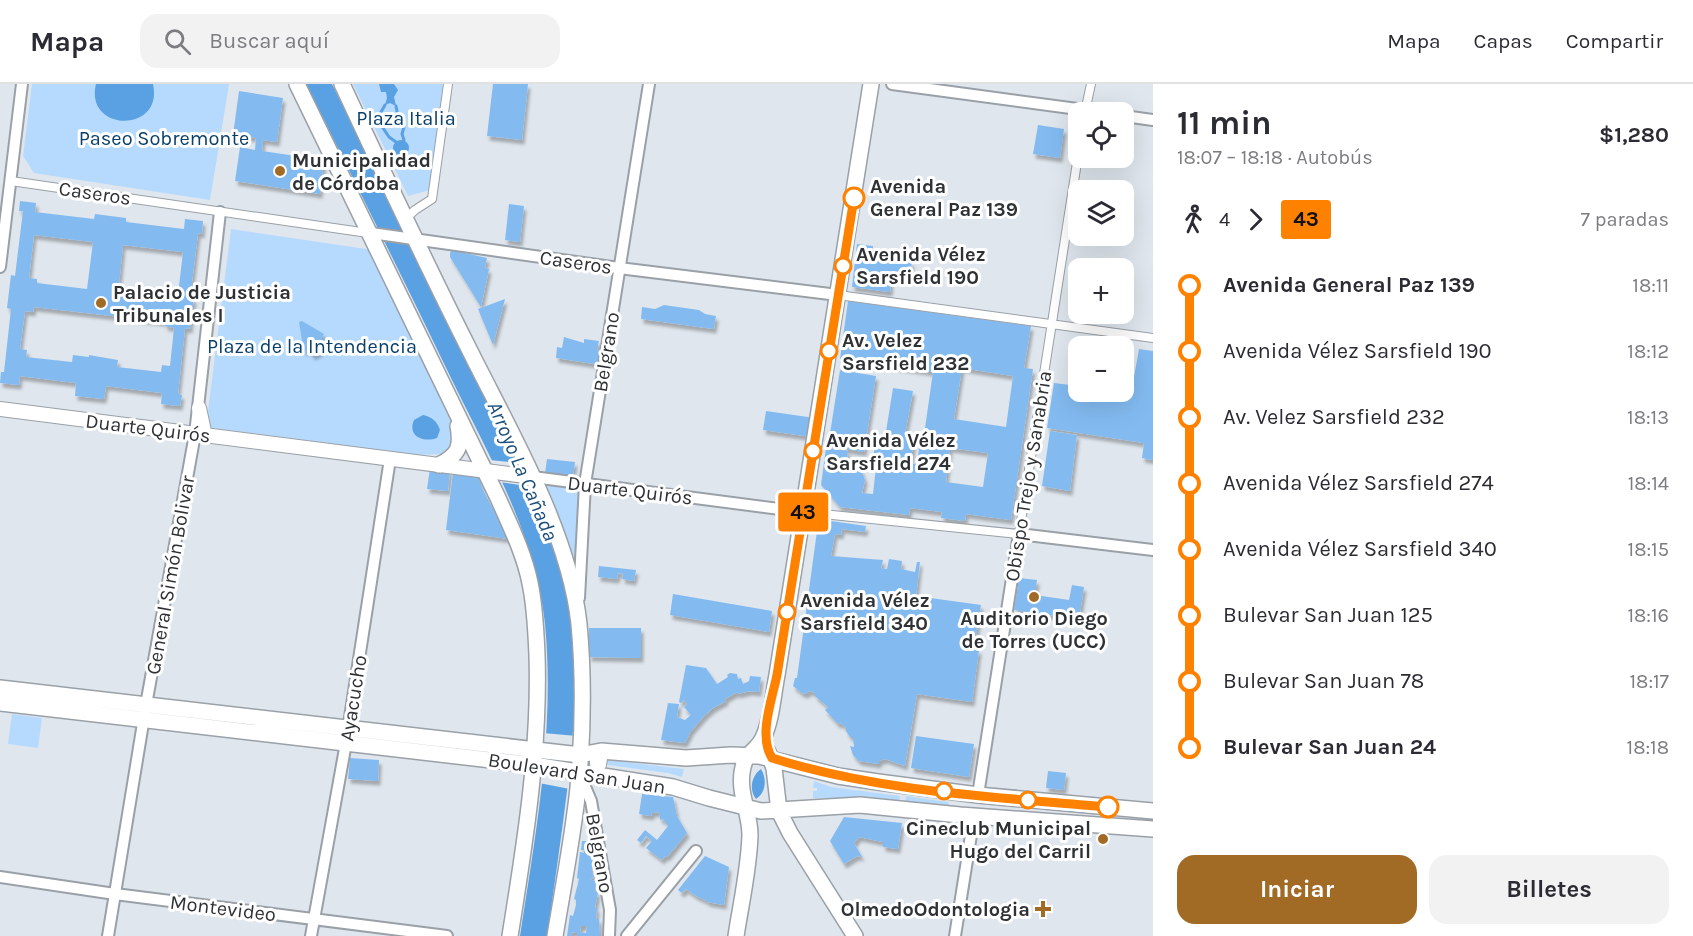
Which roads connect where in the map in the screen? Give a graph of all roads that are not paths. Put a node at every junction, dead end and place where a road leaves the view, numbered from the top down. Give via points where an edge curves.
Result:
1 (22, 84) edge
2 (297, 84) edge
3 (342, 84) edge
4 (448, 84) edge
5 (649, 84) edge
6 (871, 84) edge
7 (892, 84) edge
8 (1091, 84) edge
9 (1087, 102) edge
10 (1068, 110) edge
11 (1134, 117) edge
12 (1153, 120) edge
13 (1076, 168) edge
14 (5, 180) edge
15 (220, 212) junction
16 (404, 220) junction
17 (370, 233) junction
18 (414, 240) junction
19 (0, 267) edge
20 (619, 268) junction
21 (838, 295) junction
22 (1052, 324) junction
23 (1153, 338) edge
24 (199, 408) joint
25 (0, 410) edge
26 (456, 414) junction
27 (200, 435) junction
28 (390, 459) junction
29 (439, 465) junction
30 (484, 471) junction
31 (533, 477) junction
32 (585, 484) junction
33 (803, 512) junction
34 (1019, 534) junction
35 (1153, 550) edge
36 (579, 622) junction
37 (0, 688) edge
38 (0, 703) edge
39 (145, 712) junction
40 (765, 735) junction
41 (347, 736) junction
42 (536, 749) junction
43 (580, 755) junction
44 (747, 755) junction
45 (772, 758) junction
46 (534, 765) junction
47 (579, 772) junction
48 (978, 795) junction
49 (746, 807) junction
50 (778, 811) junction
51 (1153, 811) edge
52 (974, 816) junction
53 (1153, 830) edge
54 (696, 851) dead end
55 (0, 877) edge
56 (115, 894) junction
57 (313, 920) junction
58 (619, 935) edge
59 (108, 936) edge
60 (311, 936) edge
61 (447, 936) edge
62 (510, 936) edge
63 (555, 936) edge
64 (736, 936) edge
65 (855, 936) edge
66 (955, 936) edge

1 - 14 street
2 - 17 main road
3 - 16 main road
4 - 16 street via 432,199
5 - 20 street, Belgrano
6 - 21 main road
7 - 10 street
8 - 9 street
11 - 12 street
13 - 22 street, Obispo Trejo y Sanabria
14 - 15 street, Caseros
14 - 19 street
15 - 17 street, Caseros
15 - 24 street
16 - 18 main road
17 - 18 street, Caseros
17 - 26 main road
18 - 20 street, Caseros
18 - 31 main road
20 - 21 street, Caseros
20 - 32 street, Belgrano
21 - 22 street, Caseros
21 - 33 main road
22 - 23 street, Caseros
22 - 34 street, Obispo Trejo y Sanabria
24 - 27 main road
25 - 27 main road, Duarte Quirós
26 - 29 main road via 459,445 456,454
26 - 30 main road
27 - 28 main road, Duarte Quirós
27 - 39 street, General Simón Bolivar
28 - 29 main road, Duarte Quirós
28 - 41 street, Ayacucho
29 - 30 main road, Duarte Quirós
30 - 31 main road, Duarte Quirós
30 - 42 main road via 513,531 530,582 538,690
31 - 32 street, Duarte Quirós
31 - 36 main road via 566,564
32 - 33 street, Duarte Quirós
32 - 36 street, Belgrano
33 - 34 street, Duarte Quirós
33 - 40 main road
34 - 35 street, Duarte Quirós
34 - 48 street, Obispo Trejo y Sanabria
36 - 43 main road
37 - 39 main road, Boulevard San Juan
38 - 39 main road, Boulevard San Juan
39 - 41 main road, Boulevard San Juan
39 - 56 street, General Simón Bolivar
40 - 44 main road
40 - 45 main road
41 - 42 main road, Boulevard San Juan
41 - 46 main road, Boulevard San Juan
41 - 57 street, Ayacucho
42 - 43 main road, Boulevard San Juan
42 - 46 main road
43 - 44 main road, Boulevard San Juan via 601,751 686,758
43 - 47 main road
44 - 45 main road, Boulevard San Juan
44 - 49 main road via 741,780
45 - 48 main road, Boulevard San Juan via 838,776
45 - 50 main road
46 - 47 main road, Boulevard San Juan
46 - 62 main road
47 - 49 main road, Boulevard San Juan via 673,787
47 - 58 street, Belgrano via 591,801 610,909
47 - 63 main road
48 - 51 main road, Boulevard San Juan
49 - 50 main road, Boulevard San Juan
49 - 64 main road via 750,836
50 - 52 main road, Boulevard San Juan via 860,806
50 - 65 main road
52 - 53 main road, Boulevard San Juan
52 - 66 street
54 - 58 street
55 - 56 street, Montevideo
56 - 57 street, Montevideo
56 - 59 street, General Simón Bolivar
57 - 60 street, Ayacucho
57 - 61 street, Montevideo

